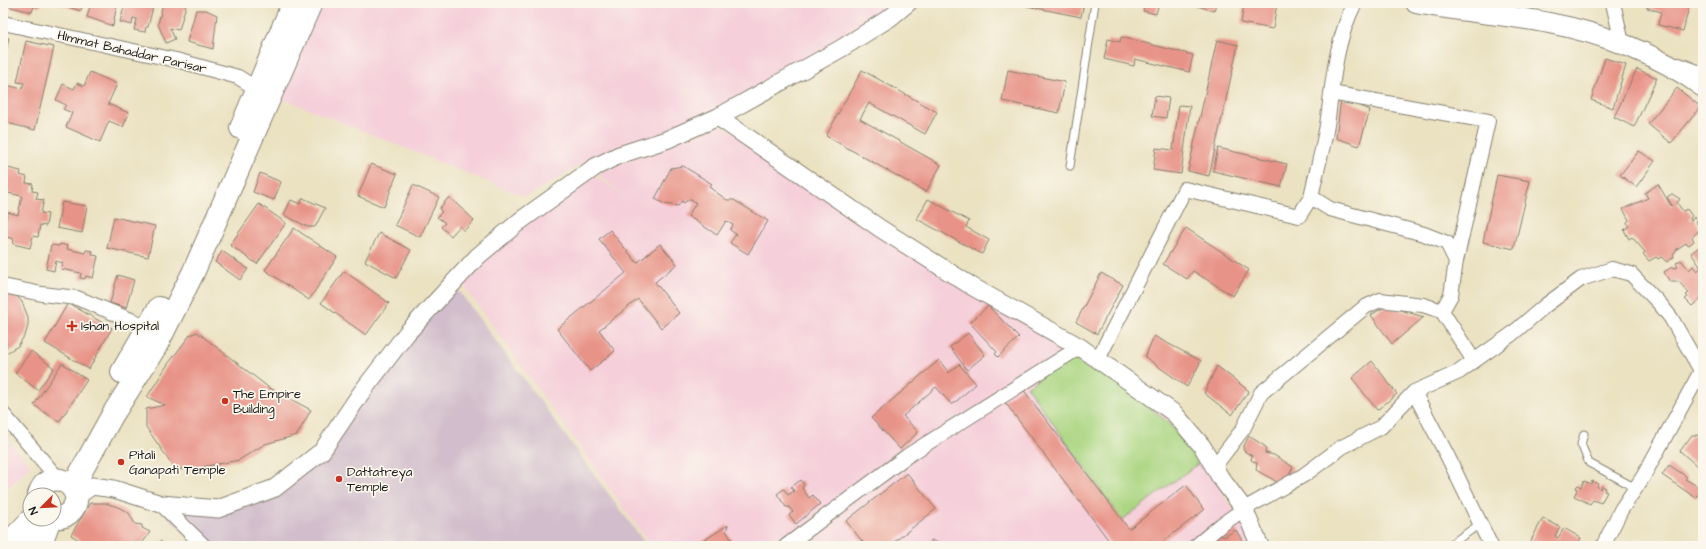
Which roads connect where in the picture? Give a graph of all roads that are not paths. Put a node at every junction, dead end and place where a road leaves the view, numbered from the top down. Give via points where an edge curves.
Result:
1 (293, 3) edge
2 (311, 3) edge
3 (908, 3) edge
4 (1095, 3) edge
5 (1355, 3) edge
6 (1416, 3) edge
7 (1613, 3) edge
8 (3, 24) edge
9 (1622, 43) junction
10 (1650, 55) junction
11 (1703, 74) edge
12 (1703, 87) edge
13 (257, 89) junction
14 (1331, 93) junction
15 (718, 117) junction
16 (1070, 166) dead end
17 (1311, 197) junction
18 (1456, 261) junction
19 (3, 286) edge
20 (1442, 311) junction
21 (148, 327) junction
22 (1080, 347) junction
23 (1098, 359) junction
24 (1474, 361) junction
25 (1702, 373) edge
26 (1414, 392) junction
27 (3, 414) edge
28 (1584, 434) dead end
29 (1214, 467) junction
30 (68, 486) junction
31 (43, 487) edge
32 (1636, 488) junction
33 (160, 504) junction
34 (1244, 509) junction
35 (22, 514) edge
36 (62, 516) edge
37 (1480, 524) junction
38 (24, 527) edge
39 (35, 527) edge
40 (48, 527) edge
41 (3, 529) edge
42 (6, 546) edge
43 (24, 546) edge
44 (41, 546) edge
45 (204, 546) edge
46 (786, 546) edge
47 (1196, 546) edge
48 (1260, 546) edge
49 (1448, 546) edge
50 (1491, 546) edge
51 (1603, 546) edge

1 - 13 main road
2 - 30 main road via 193,273 156,346
3 - 15 street via 890,18 839,50
4 - 16 lane
5 - 14 street via 1345,23
6 - 9 main road via 1550,23
7 - 9 street
8 - 13 street, HImmat Bahaddar Parisar via 170,58 238,78
9 - 10 main road
10 - 11 street
10 - 12 main road via 1684,73
13 - 21 main road via 174,280
14 - 17 street
14 - 18 street via 1488,121
15 - 22 street via 881,229 961,280
15 - 33 street via 666,140 612,158 520,221 478,256 407,333 322,451 275,488 218,509
17 - 18 street via 1330,209 1424,234 1447,243
17 - 23 street via 1299,216 1185,189
18 - 20 street via 1451,295
19 - 21 street via 77,298
20 - 24 street
20 - 29 street via 1423,305 1380,300 1365,307 1262,393 1243,429
21 - 30 main road via 101,407
22 - 23 street
22 - 46 street via 907,456
23 - 29 street via 1174,413 1202,446
24 - 25 street via 1581,279 1612,269 1631,274 1660,304 1671,318
24 - 26 street via 1459,372
25 - 32 street
26 - 34 street via 1381,427 1342,447 1304,475
26 - 37 street
27 - 30 street
28 - 32 lane via 1581,444 1590,463
29 - 34 street
30 - 31 main road via 49,481
30 - 33 street via 114,489
30 - 36 main road via 73,509
32 - 51 street via 1621,510
33 - 45 street
34 - 47 street
34 - 48 street
35 - 41 main road
37 - 49 lane
37 - 50 street
38 - 42 main road
39 - 43 main road
40 - 44 main road

